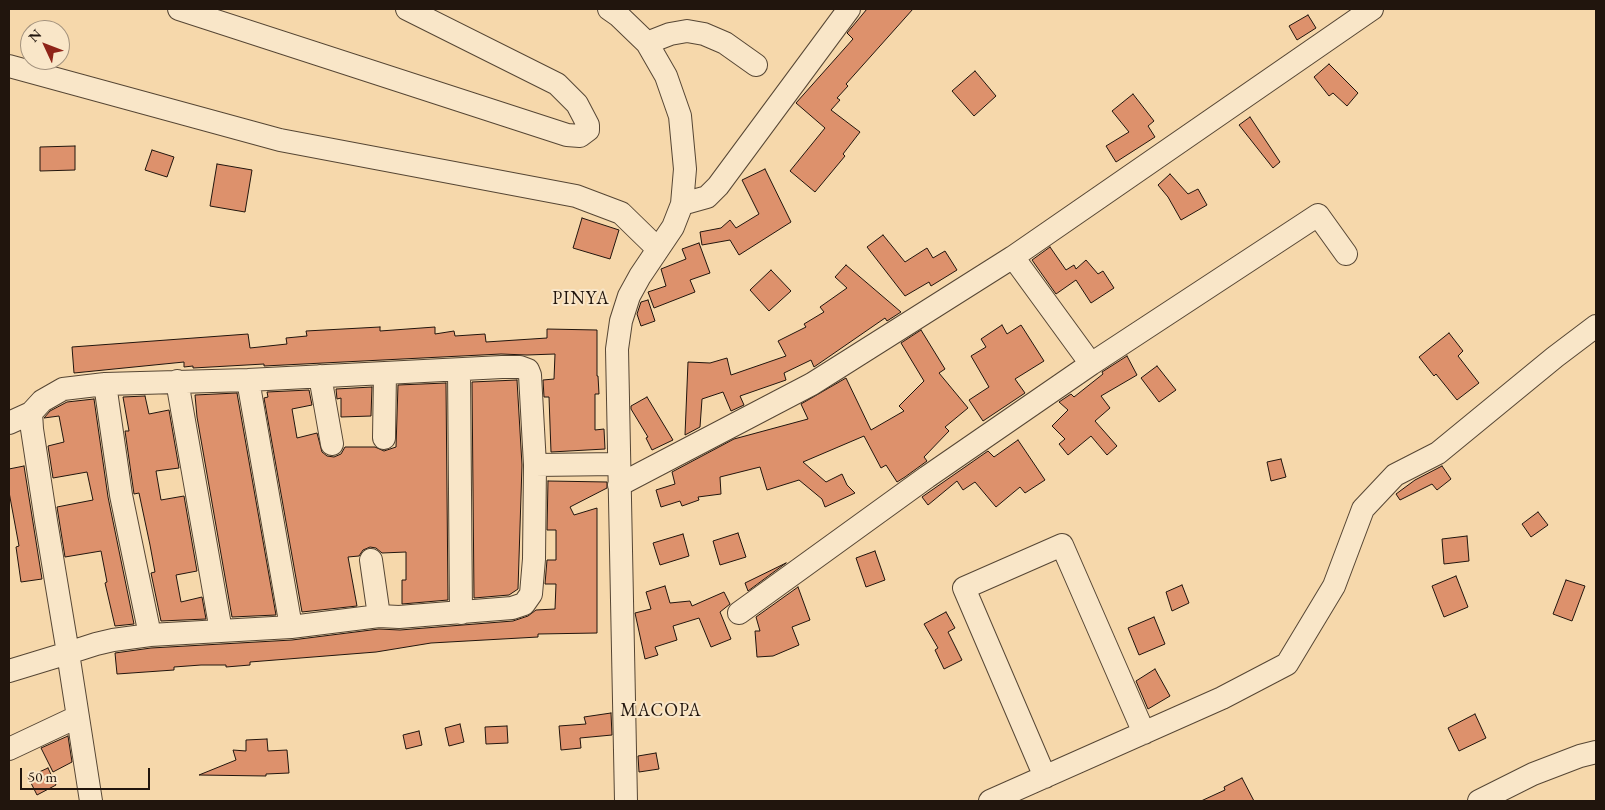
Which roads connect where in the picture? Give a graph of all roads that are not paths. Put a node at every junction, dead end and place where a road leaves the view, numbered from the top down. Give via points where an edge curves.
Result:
1 (179, 9) edge
2 (407, 9) edge
3 (609, 9) edge
4 (848, 9) edge
5 (1372, 9) edge
6 (204, 12) edge
7 (647, 43) junction
8 (756, 65) dead end
9 (9, 66) edge
10 (682, 204) junction
11 (658, 249) junction
12 (1346, 254) dead end
13 (1013, 257) junction
14 (1596, 326) edge
15 (1091, 364) junction
16 (458, 370) junction
17 (385, 373) junction
18 (320, 376) junction
19 (248, 380) junction
20 (177, 381) junction
21 (105, 384) junction
22 (30, 413) junction
23 (9, 423) edge
24 (384, 438) dead end
25 (332, 444) dead end
26 (535, 465) junction
27 (619, 475) junction
28 (371, 560) dead end
29 (462, 612) junction
30 (738, 613) dead end
31 (379, 616) junction
32 (291, 627) junction
33 (222, 631) junction
34 (150, 635) junction
35 (68, 653) junction
36 (9, 671) edge
37 (78, 717) junction
38 (1144, 733) junction
39 (9, 749) edge
40 (1596, 752) edge
41 (1045, 777) junction
42 (92, 801) edge
43 (626, 801) edge
44 (990, 801) edge
45 (1479, 801) edge

1 - 6 street
2 - 6 street via 557,84 577,104 588,130 580,136 567,135
3 - 7 street
4 - 10 street via 718,186 707,197
5 - 13 street
7 - 8 street via 688,31 704,34 725,42
7 - 10 street via 666,76 680,116 686,169
9 - 11 street via 280,140 576,196 620,213
10 - 11 street via 673,227
11 - 27 street via 640,276 620,321 617,350
12 - 15 street via 1318,215
13 - 15 street
13 - 27 street via 812,384
14 - 38 street via 1438,453 1395,475 1363,509 1334,586 1287,664
15 - 30 street
16 - 17 street
16 - 26 street via 520,367 528,370
16 - 29 street
17 - 18 street
17 - 24 street
18 - 19 street
18 - 25 street
19 - 20 street
19 - 32 street
20 - 21 street
20 - 33 street
21 - 22 street via 63,389 42,401
21 - 34 street via 121,495
22 - 23 street
22 - 35 street
26 - 27 street
26 - 29 street via 531,594 524,604 512,608
27 - 43 street
28 - 31 street
29 - 31 street
31 - 32 street
32 - 33 street
33 - 34 street
34 - 35 street via 114,640
35 - 36 street
35 - 37 street
37 - 39 street
37 - 42 street
38 - 41 street
38 - 41 street via 1062,545 964,588
40 - 45 street via 1533,774
41 - 44 street

